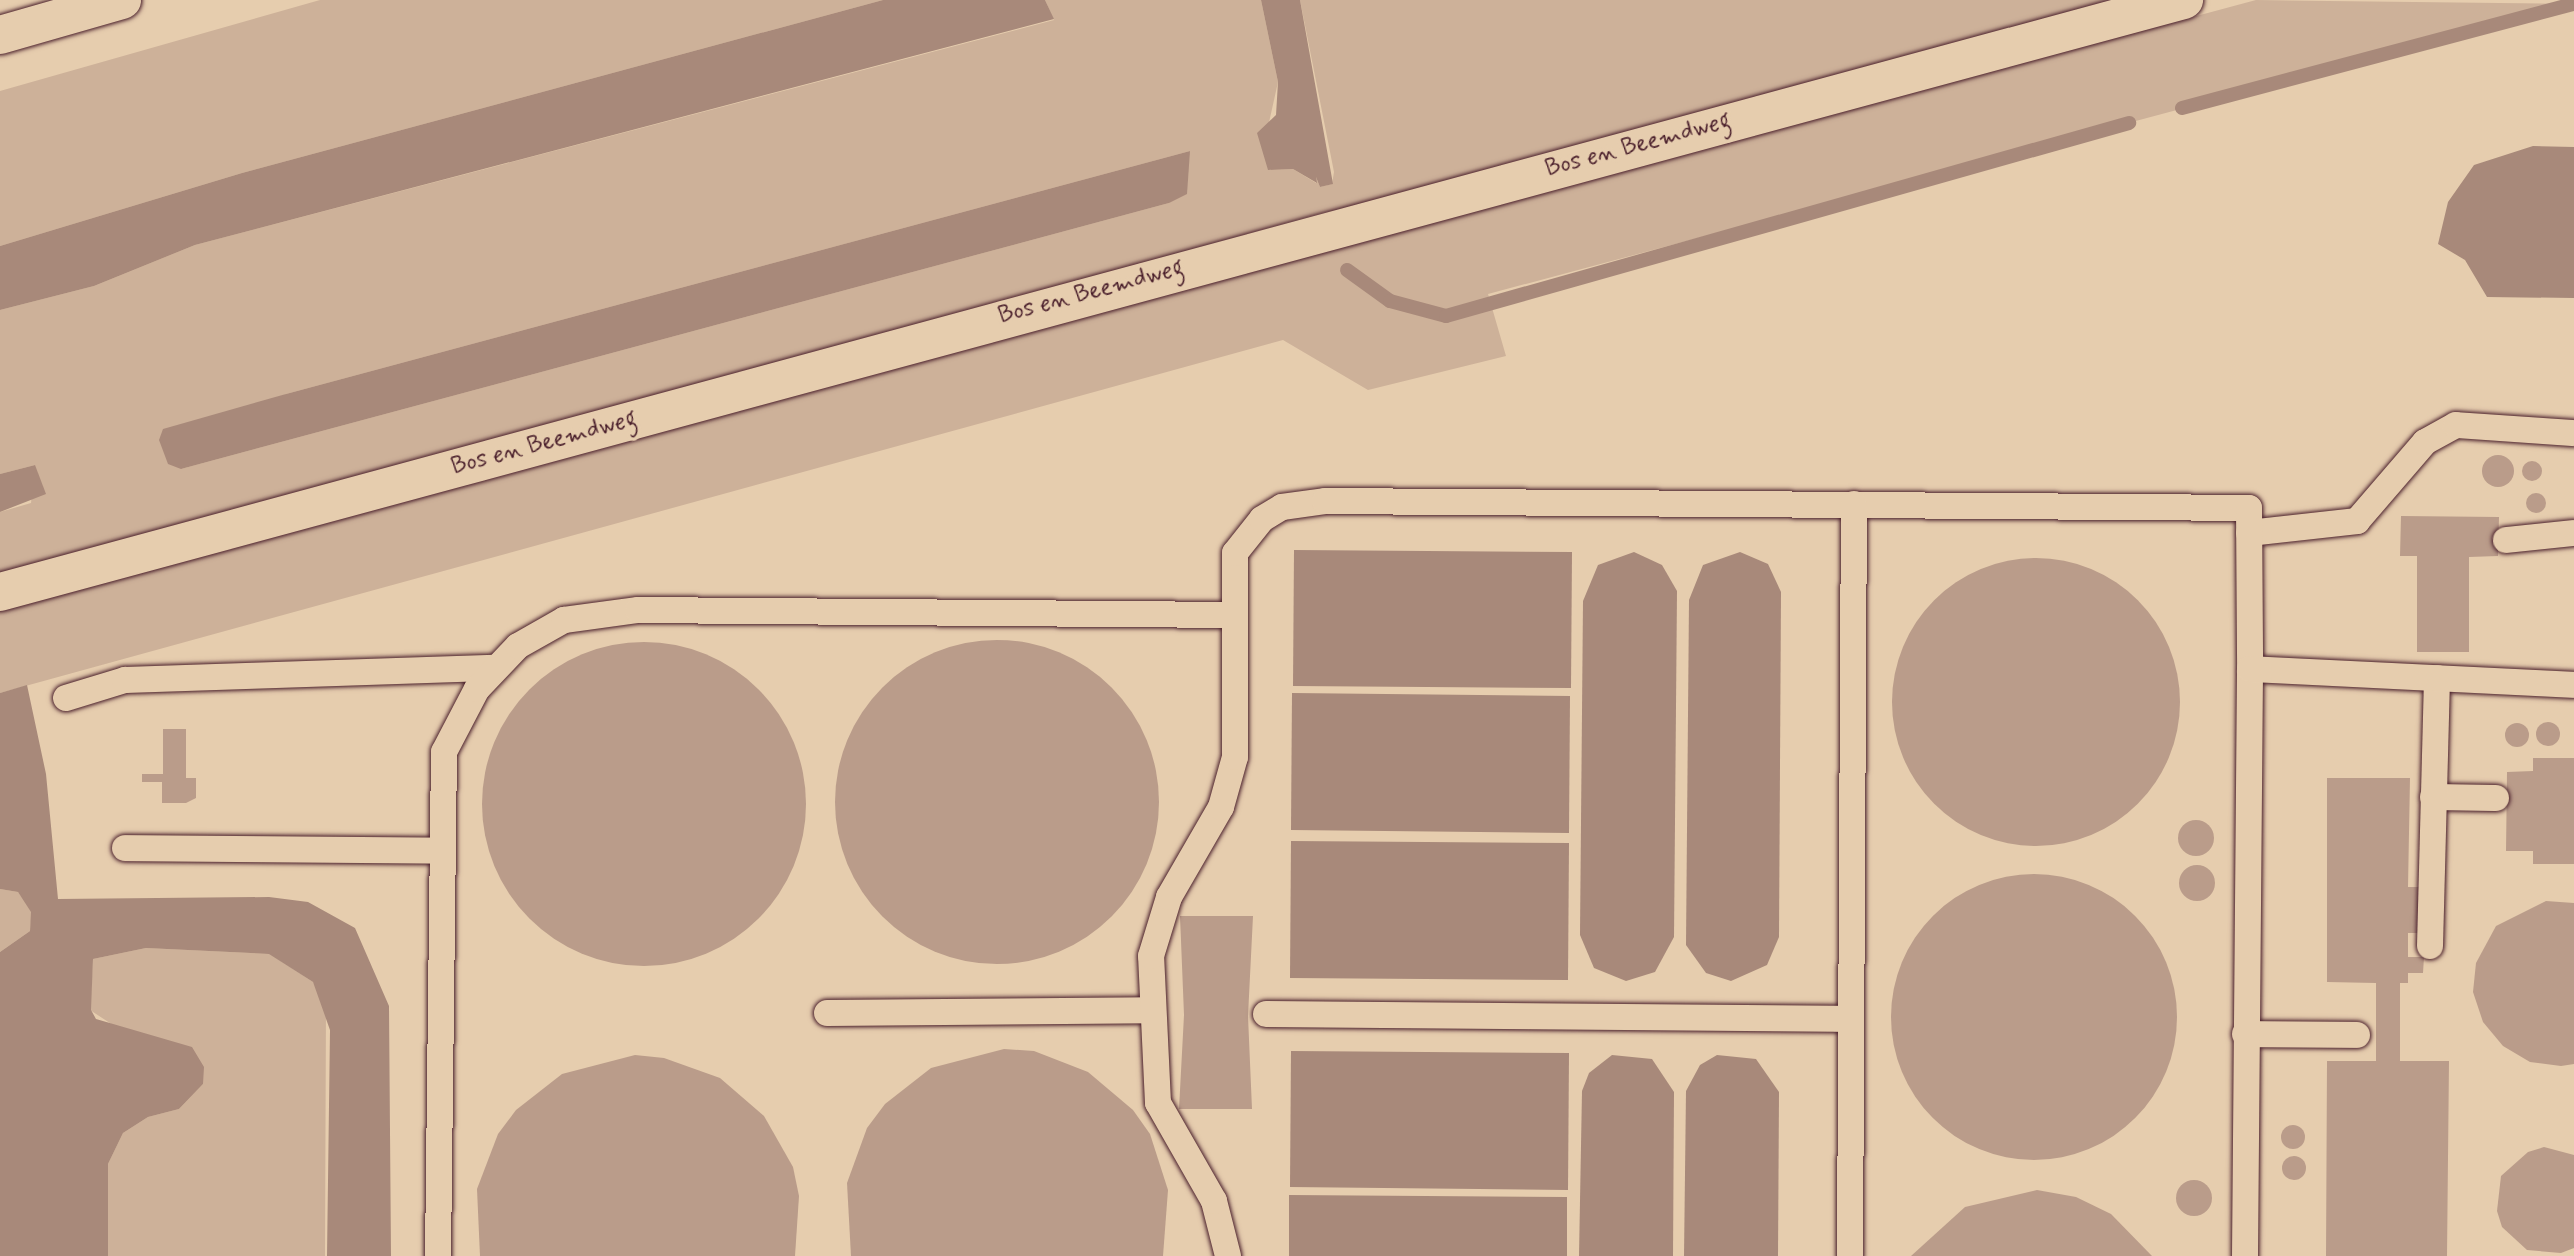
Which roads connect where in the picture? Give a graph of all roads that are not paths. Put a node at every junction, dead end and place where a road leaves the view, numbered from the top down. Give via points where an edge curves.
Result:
1 (122, 0) edge
2 (2184, 0) edge
3 (0, 35) edge
4 (2574, 433) edge
5 (1854, 504) junction
6 (2249, 533) junction
7 (2574, 533) edge
8 (2506, 540) dead end
9 (0, 593) edge
10 (1233, 615) junction
11 (495, 668) junction
12 (2250, 669) junction
13 (2437, 678) junction
14 (2574, 685) edge
15 (65, 698) dead end
16 (2433, 797) junction
17 (2496, 798) dead end
18 (125, 848) dead end
19 (441, 851) junction
20 (2430, 946) dead end
21 (1152, 1010) junction
22 (827, 1013) dead end
23 (1266, 1014) dead end
24 (1851, 1019) junction
25 (2245, 1034) junction
26 (2357, 1035) dead end
27 (438, 1256) edge
28 (1228, 1256) edge
29 (1850, 1256) edge
30 (2245, 1256) edge

1 - 3 main road
2 - 9 main road, Bos en Beemdweg
4 - 6 lane via 2456,425 2425,442 2357,521
5 - 6 lane via 2249,508
5 - 10 lane via 1299,501 1262,519 1235,553
5 - 24 lane
6 - 12 lane
7 - 8 lane
10 - 11 lane via 615,611 564,620 518,646
10 - 21 lane via 1235,757 1222,807 1158,925
11 - 15 lane via 125,680
11 - 19 lane via 461,713 444,752
12 - 13 lane
12 - 25 lane
13 - 14 lane
13 - 16 lane
16 - 17 lane
16 - 20 lane
18 - 19 lane
19 - 27 lane
21 - 22 lane
21 - 28 lane via 1158,1103 1214,1201
23 - 24 lane
24 - 29 lane
25 - 26 lane
25 - 30 lane

